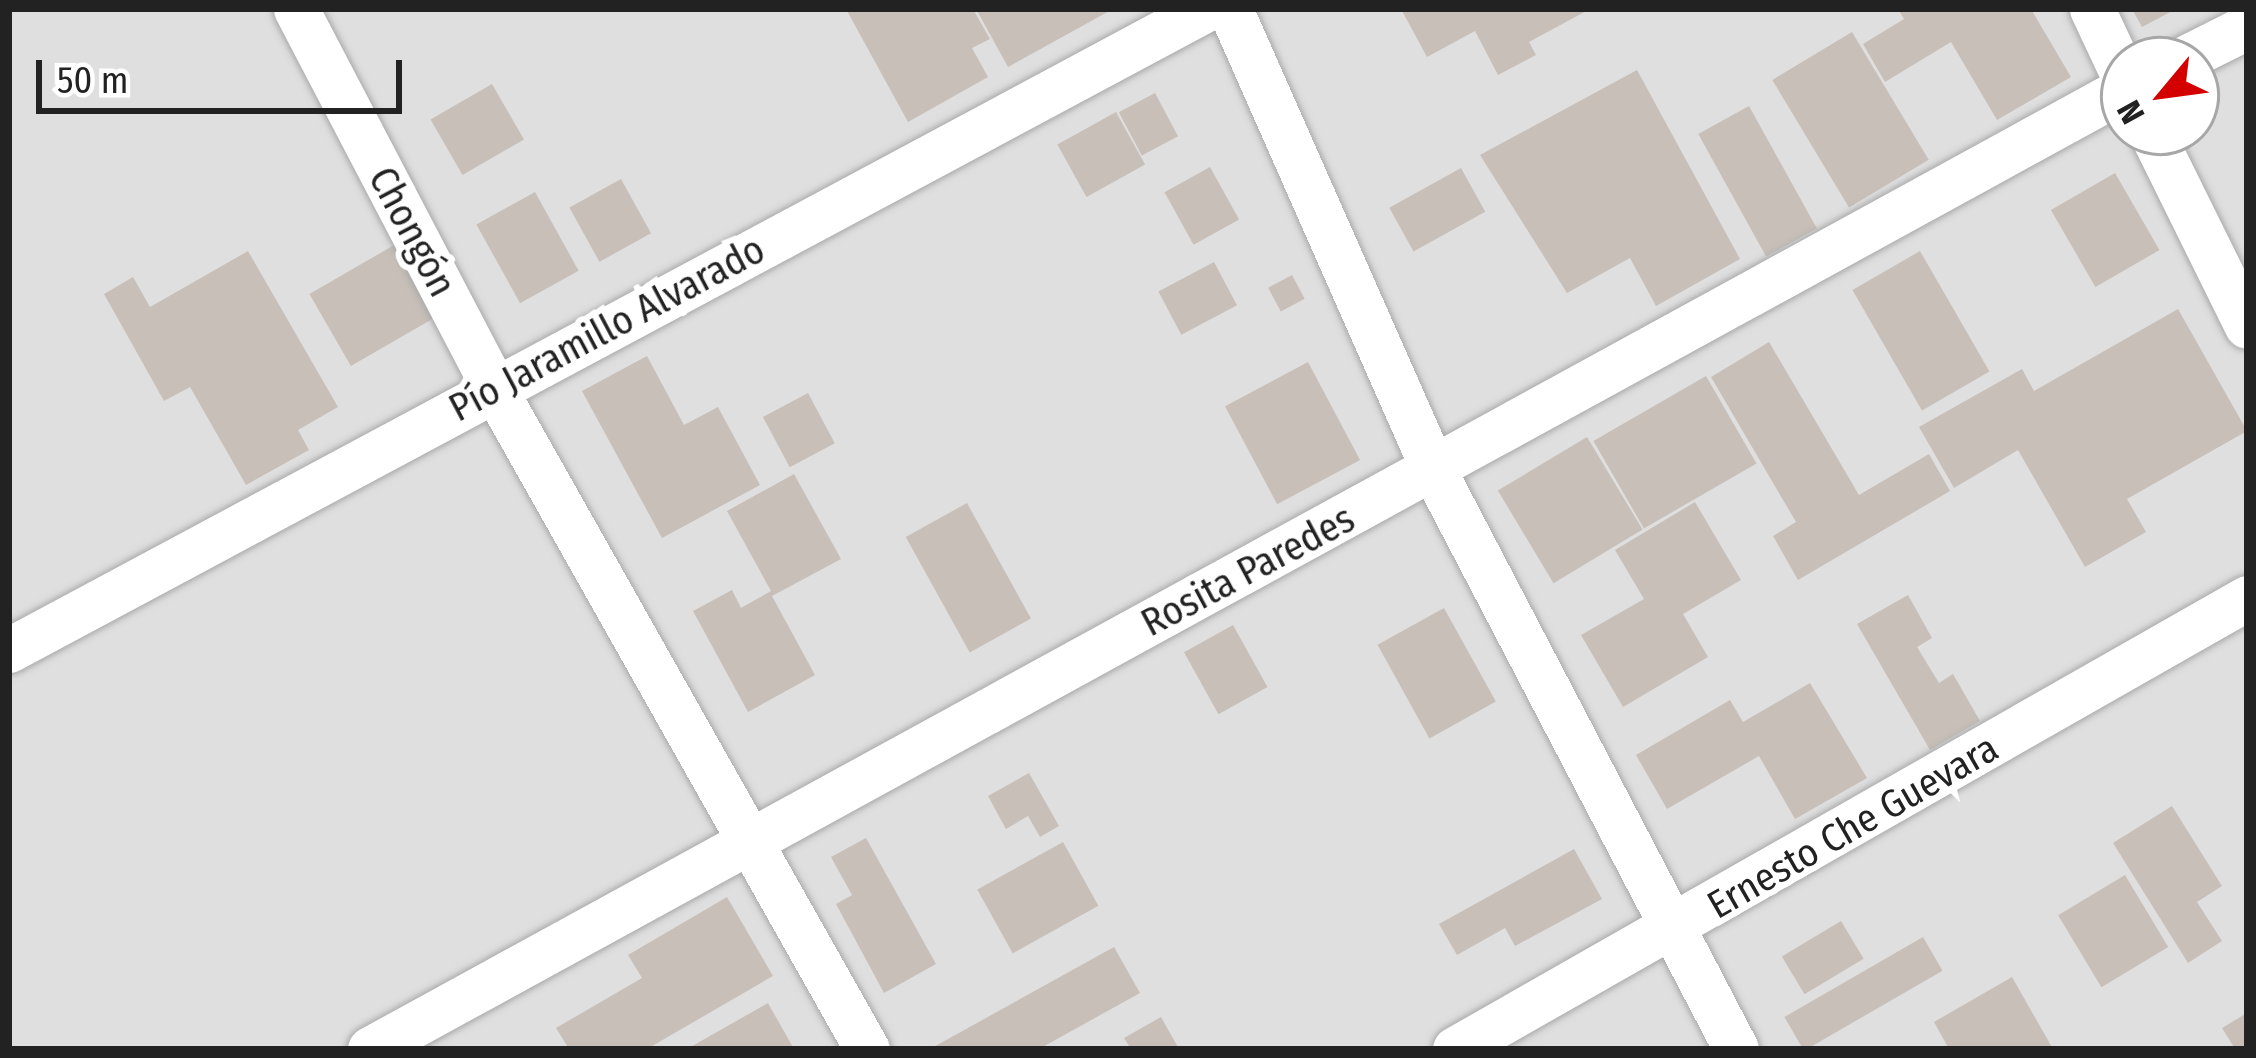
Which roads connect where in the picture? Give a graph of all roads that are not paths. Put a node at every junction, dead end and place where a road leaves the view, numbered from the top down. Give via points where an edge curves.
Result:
1 (296, 9) edge
2 (1206, 9) edge
3 (1230, 9) edge
4 (2247, 27) edge
5 (2220, 40) edge
6 (2100, 102) edge
7 (2163, 156) edge
8 (2247, 326) edge
9 (495, 390) junction
10 (1434, 471) junction
11 (2247, 598) edge
12 (9, 650) edge
13 (754, 839) junction
14 (1672, 932) junction
15 (370, 1049) edge
16 (868, 1049) edge
17 (1455, 1049) edge
18 (1736, 1049) edge

1 - 9 street, Chongón
2 - 9 street, Pío Jaramillo Alvarado
3 - 10 street
4 - 5 street
6 - 10 street, Rosita Paredes
7 - 8 street
9 - 12 street, Pío Jaramillo Alvarado
9 - 13 street, Chongón
10 - 13 street, Rosita Paredes
10 - 14 street
11 - 14 street, Ernesto Che Guevara
13 - 15 street, Rosita Paredes
13 - 16 street, Chongón
14 - 17 street, Ernesto Che Guevara
14 - 18 street

